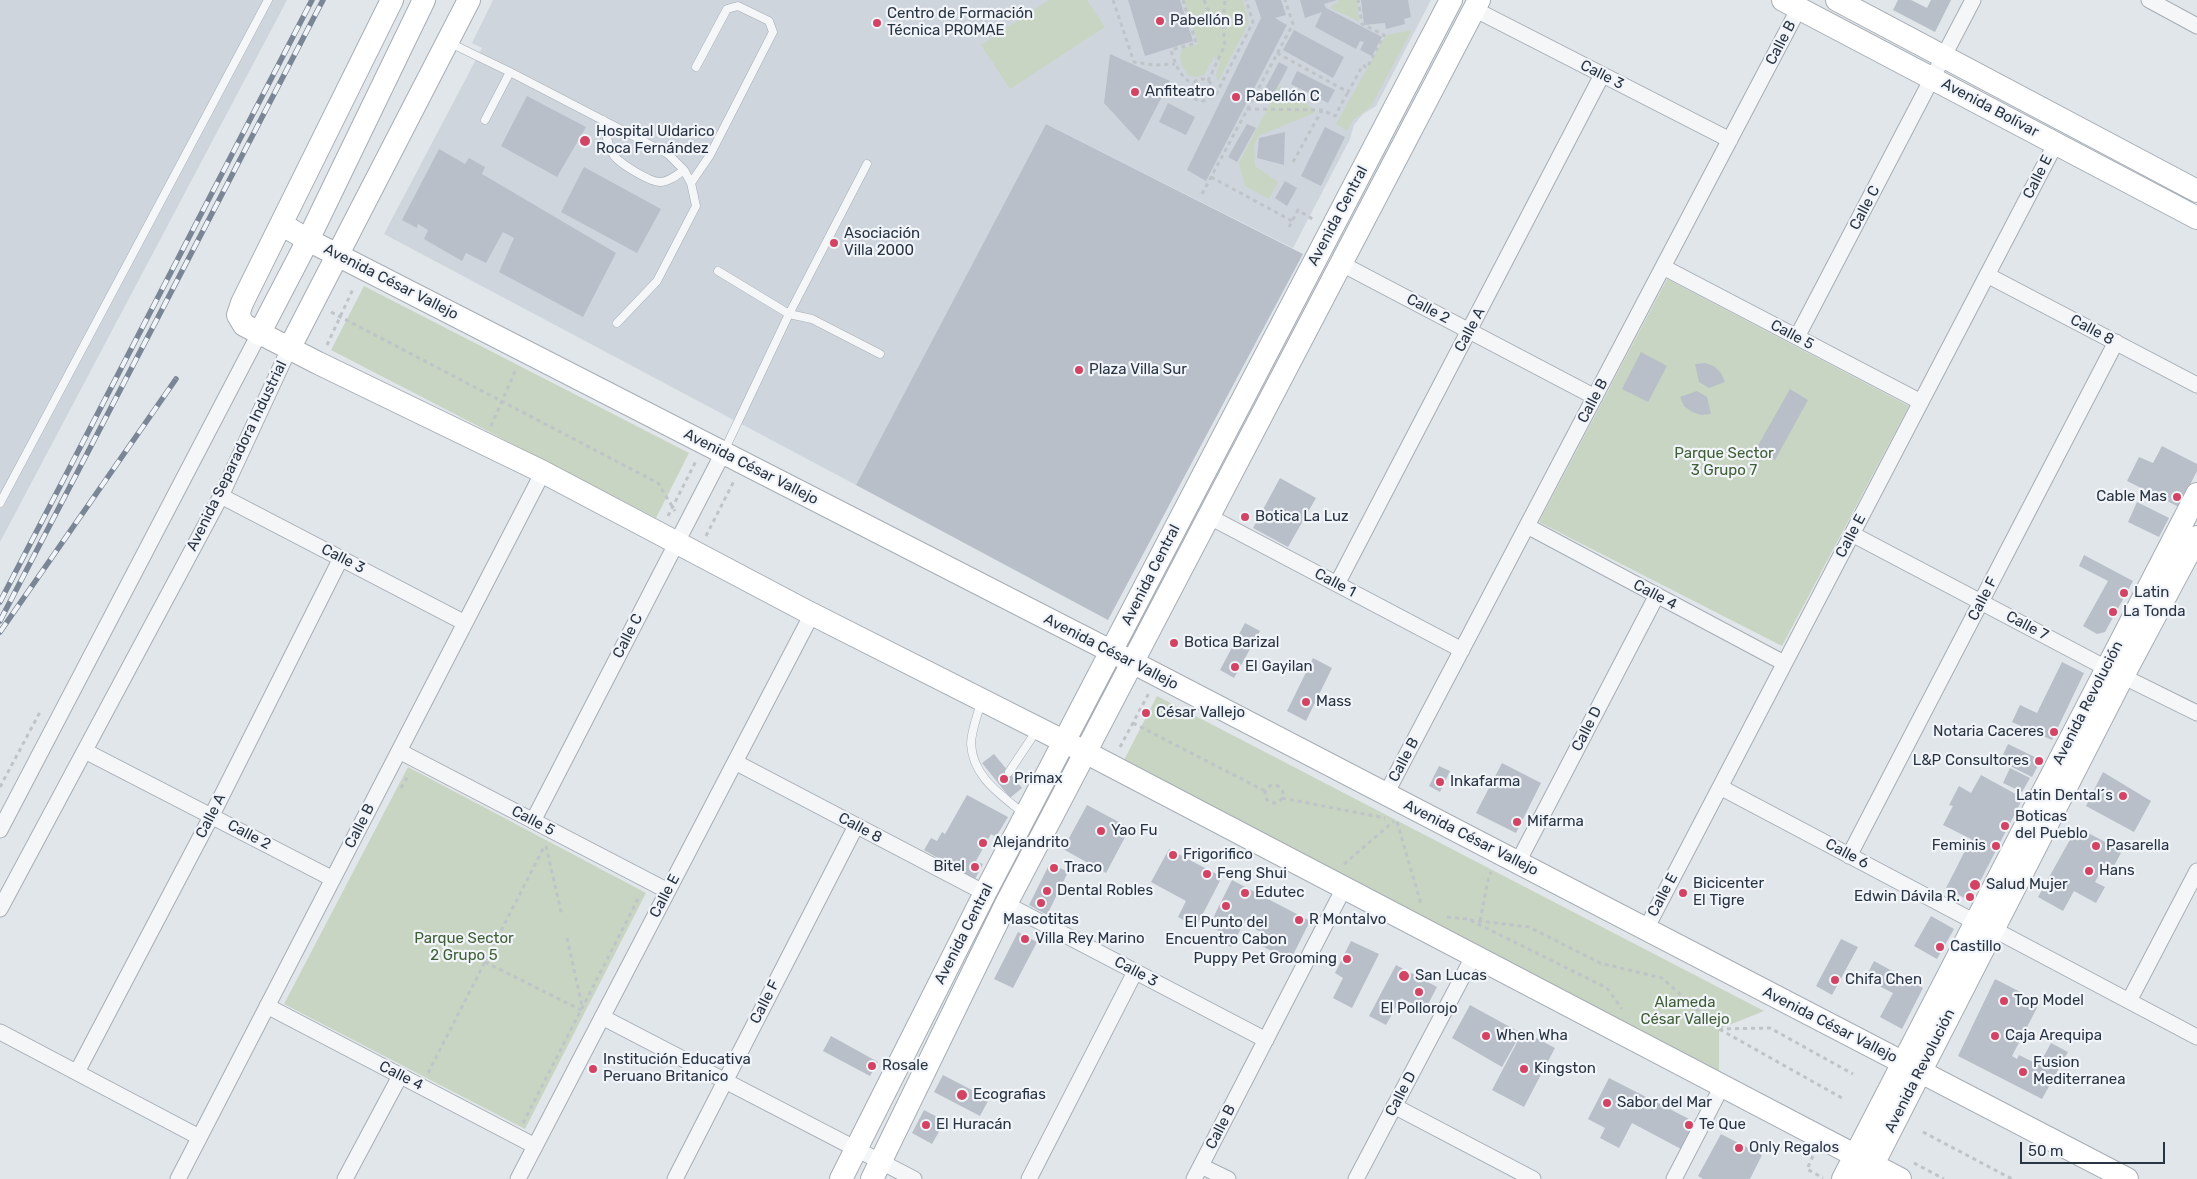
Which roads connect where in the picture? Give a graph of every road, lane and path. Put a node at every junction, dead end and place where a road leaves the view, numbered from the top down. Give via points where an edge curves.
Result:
1 (268, 0) edge
2 (392, 0) edge
3 (424, 0) edge
4 (469, 0) edge
5 (1113, 0) edge
6 (1183, 0) edge
7 (1204, 0) edge
8 (1225, 0) edge
9 (1246, 0) edge
10 (1285, 0) edge
11 (1358, 0) edge
12 (1451, 0) edge
13 (1837, 0) edge
14 (1973, 0) edge
15 (2149, 0) edge
16 (1476, 4) edge
17 (1791, 4) edge
18 (1223, 25) junction
19 (2197, 26) edge
20 (448, 42) junction
21 (1277, 53) junction
22 (1945, 55) junction
23 (1175, 64) junction
24 (696, 67) dead end
25 (510, 72) junction
26 (1602, 75) junction
27 (1933, 78) junction
28 (1208, 81) junction
29 (1192, 84) junction
30 (1348, 92) junction
31 (1211, 95) junction
32 (1247, 109) junction
33 (1322, 110) junction
34 (485, 120) dead end
35 (603, 120) junction
36 (1730, 140) junction
37 (2056, 143) junction
38 (1294, 162) dead end
39 (867, 164) dead end
40 (684, 170) junction
41 (1212, 176) junction
42 (691, 183) junction
43 (2197, 191) edge
44 (1202, 194) dead end
45 (2197, 218) edge
46 (1292, 221) junction
47 (281, 224) junction
48 (1289, 226) dead end
49 (1331, 232) junction
50 (308, 240) junction
51 (338, 254) junction
52 (1340, 263) junction
53 (1663, 266) junction
54 (363, 268) junction
55 (718, 272) dead end
56 (1987, 275) junction
57 (313, 302) junction
58 (790, 314) junction
59 (340, 317) junction
60 (617, 323) dead end
61 (1469, 330) junction
62 (259, 334) junction
63 (1797, 337) junction
64 (2116, 342) junction
65 (289, 349) junction
66 (880, 354) dead end
67 (318, 363) junction
68 (516, 369) dead end
69 (2197, 385) edge
70 (1595, 397) junction
71 (502, 402) junction
72 (1920, 402) junction
73 (489, 429) dead end
74 (714, 448) junction
75 (743, 463) junction
76 (543, 472) junction
77 (2197, 494) edge
78 (221, 496) junction
79 (0, 503) edge
80 (672, 508) junction
81 (1208, 516) junction
82 (1527, 526) junction
83 (1852, 534) junction
84 (673, 535) junction
85 (2197, 537) edge
86 (341, 558) junction
87 (1337, 584) junction
88 (1656, 595) junction
89 (1981, 602) junction
90 (812, 614) junction
91 (465, 623) junction
92 (1462, 650) junction
93 (1111, 652) junction
94 (1132, 662) junction
95 (1784, 663) junction
96 (2115, 672) junction
97 (1158, 676) junction
98 (982, 700) junction
99 (42, 709) dead end
100 (2197, 712) edge
101 (1133, 722) junction
102 (1038, 728) junction
103 (1064, 741) junction
104 (85, 751) junction
105 (399, 751) junction
106 (1085, 752) junction
107 (734, 762) junction
108 (1110, 765) junction
109 (1009, 772) dead end
110 (418, 777) dead end
111 (0, 787) edge
112 (1720, 787) junction
113 (400, 790) dead end
114 (1265, 791) junction
115 (1386, 794) junction
116 (1282, 798) junction
117 (212, 815) junction
118 (1025, 815) junction
119 (533, 820) junction
120 (1396, 820) junction
121 (856, 826) junction
122 (0, 830) edge
123 (549, 838) junction
124 (537, 840) dead end
125 (554, 849) dead end
126 (1850, 856) junction
127 (1509, 858) junction
128 (2197, 871) edge
129 (333, 879) junction
130 (1338, 884) junction
131 (632, 890) dead end
132 (668, 891) junction
133 (985, 893) junction
134 (1006, 904) junction
135 (1422, 908) dead end
136 (0, 910) edge
137 (562, 916) dead end
138 (1468, 919) dead end
139 (1480, 921) junction
140 (1984, 926) junction
141 (1646, 929) junction
142 (566, 938) dead end
143 (1474, 955) junction
144 (485, 962) junction
145 (1136, 972) junction
146 (2129, 1002) junction
147 (267, 1006) junction
148 (582, 1009) junction
149 (602, 1017) junction
150 (1719, 1029) junction
151 (0, 1032) edge
152 (2197, 1038) edge
153 (1266, 1040) junction
154 (1911, 1067) junction
155 (419, 1069) dead end
156 (78, 1072) junction
157 (1853, 1074) dead end
158 (400, 1076) junction
159 (436, 1078) dead end
160 (424, 1080) junction
161 (724, 1081) junction
162 (1722, 1086) junction
163 (1842, 1098) dead end
164 (1394, 1106) junction
165 (514, 1119) dead end
166 (1923, 1132) dead end
167 (199, 1137) junction
168 (1822, 1138) junction
169 (535, 1146) junction
170 (857, 1149) junction
171 (1864, 1167) edge
172 (876, 1170) edge
173 (1197, 1172) edge
174 (1524, 1177) edge
175 (178, 1179) edge
176 (345, 1179) edge
177 (518, 1179) edge
178 (675, 1179) edge
179 (841, 1179) edge
180 (914, 1179) edge
181 (1029, 1179) edge
182 (1228, 1179) edge
183 (1356, 1179) edge
184 (1674, 1179) edge
185 (1826, 1179) edge
186 (1843, 1179) edge
187 (1900, 1179) edge
188 (2012, 1179) edge
189 (2127, 1179) edge

1 - 79 lane
2 - 47 main road
3 - 50 main road
4 - 20 main road, Avenida Separadora Industrial
5 - 23 path via 1134,62 1154,66
6 - 23 path via 1196,43 1171,50
7 - 18 path
8 - 18 path
9 - 31 path via 1252,22 1214,98
10 - 21 path via 1292,24
11 - 30 path via 1362,24 1384,35 1367,68 1363,65
12 - 49 main road, Avenida Central
13 - 22 main road, Avenida Bolívar
14 - 22 street
15 - 19 street
16 - 26 street, Calle 3
16 - 52 main road, Avenida Central
17 - 27 main road, Avenida Bolívar
17 - 36 street, Calle B
18 - 28 path via 1225,45
20 - 25 lane
20 - 51 main road, Avenida Separadora Industrial
21 - 30 path
21 - 32 path
22 - 27 street
22 - 43 main road, Avenida Bolívar
23 - 29 path via 1185,80
24 - 42 lane via 727,9 738,6 769,21 773,32 710,156
25 - 34 lane
25 - 35 lane
26 - 36 street, Calle 3
26 - 61 street, Calle A
27 - 37 main road, Avenida Bolívar
27 - 63 street, Calle C
28 - 29 path via 1198,80
28 - 31 path via 1212,87
29 - 31 path via 1192,94 1198,100
30 - 33 path via 1334,116
32 - 33 path
32 - 41 path
33 - 38 path
35 - 40 lane via 668,154
35 - 40 lane via 612,153 649,180 668,180
36 - 53 street, Calle B
37 - 45 main road, Avenida Bolívar
37 - 56 street, Calle E
39 - 58 lane
40 - 42 lane
41 - 44 path
41 - 46 path
42 - 60 lane via 696,206 657,281
46 - 48 path
46 - 49 path via 1298,210
47 - 50 main road, Avenida César Vallejo
47 - 62 main road via 238,315 244,325
49 - 93 main road, Avenida Central
50 - 51 main road, Avenida César Vallejo
50 - 62 main road
51 - 54 main road, Avenida César Vallejo
51 - 57 main road, Avenida Separadora Industrial
52 - 61 street, Calle 2
52 - 81 main road, Avenida Central
53 - 63 street, Calle 5
53 - 70 street, Calle B
54 - 59 path
54 - 74 main road, Avenida César Vallejo
55 - 58 lane
56 - 64 street, Calle 8
56 - 72 street, Calle E
57 - 59 path
57 - 65 main road, Avenida Separadora Industrial
58 - 66 lane via 812,319
58 - 74 lane
59 - 67 path
59 - 71 path
61 - 70 street, Calle 2
61 - 87 street, Calle A
62 - 65 main road
62 - 122 street
63 - 72 street, Calle 5
64 - 69 street, Calle 8
64 - 89 street, Calle F
65 - 67 main road
65 - 78 street, Avenida Separadora Industrial
67 - 76 main road
68 - 71 path
70 - 82 street, Calle B
71 - 73 path
71 - 80 path via 658,483
72 - 83 street, Calle E
74 - 75 main road, Avenida César Vallejo
74 - 80 path
74 - 84 street, Calle C
75 - 84 path via 705,538
75 - 93 main road, Avenida César Vallejo
76 - 84 main road
76 - 91 street, Calle B
77 - 96 main road, Avenida Revolución
78 - 86 street, Calle 3
78 - 104 street, Avenida Separadora Industrial
80 - 84 path
80 - 84 path
81 - 87 street, Calle 1
81 - 94 main road, Avenida Central
82 - 88 street, Calle 4
82 - 92 street, Calle B
83 - 89 street, Calle 7
83 - 95 street, Calle E
84 - 90 main road
84 - 119 street, Calle C
85 - 96 main road, Avenida Revolución
86 - 91 street, Calle 3
86 - 117 street, Calle A
87 - 92 street, Calle 1
88 - 95 street, Calle 4
88 - 127 street, Calle D
89 - 96 street, Calle 7
89 - 126 street, Calle F
90 - 98 main road
90 - 107 street, Calle E
91 - 105 street, Calle B
92 - 115 street, Calle B
93 - 94 main road, Avenida César Vallejo
93 - 103 main road, Avenida Central
94 - 97 main road, Avenida César Vallejo
94 - 106 main road, Avenida Central
95 - 112 street, Calle E
96 - 100 street
96 - 140 main road, Avenida Revolución
97 - 101 path
97 - 115 main road, Avenida César Vallejo
98 - 102 main road
98 - 118 lane via 971,742 974,760 988,783 998,788
99 - 111 path
101 - 108 path
101 - 114 path
102 - 103 main road
102 - 109 lane
103 - 106 main road
103 - 118 main road, Avenida Central
104 - 117 street, Calle 2
104 - 136 street, Avenida Separadora Industrial
105 - 119 street, Calle 5
105 - 129 street, Calle B
106 - 108 main road
106 - 134 main road, Avenida Central
107 - 121 street, Calle 8
107 - 132 street, Calle E
108 - 130 main road
110 - 113 path via 410,772
112 - 126 street, Calle 6
112 - 141 street, Calle E
114 - 116 path via 1270,802 1276,803
114 - 116 path via 1271,785 1278,785 1283,792
115 - 127 main road, Avenida César Vallejo
116 - 120 path
117 - 129 street, Calle 2
117 - 156 street, Calle A
118 - 133 main road, Avenida Central
119 - 123 street, Calle 5
120 - 130 path via 1342,866
120 - 135 path
121 - 133 street, Calle 8
121 - 161 street, Calle F
123 - 124 path
123 - 125 path
123 - 132 street, Calle 5
123 - 137 path
123 - 144 path
126 - 140 street, Calle 6
127 - 139 path via 1488,880
127 - 141 main road, Avenida César Vallejo
128 - 146 street
129 - 147 street, Calle B
130 - 143 main road
130 - 153 street, Calle B
131 - 148 path via 641,894
132 - 149 street, Calle E
133 - 170 main road, Avenida Central
134 - 145 street, Calle 3
134 - 172 main road, Avenida Central
138 - 139 path
139 - 150 path via 1530,927 1600,963 1662,978
140 - 146 street
140 - 154 main road, Avenida Revolución
141 - 154 main road, Avenida César Vallejo
142 - 148 path
143 - 162 main road
143 - 164 street, Calle D
144 - 148 path
144 - 160 path
145 - 153 street, Calle 3
145 - 181 street
146 - 152 street
147 - 158 street, Calle 4
147 - 167 street, Calle B
148 - 165 path via 523,1123
149 - 161 street
149 - 169 street, Calle E
150 - 157 path via 1770,1028
150 - 163 path
151 - 156 street
153 - 173 street, Calle B
154 - 171 main road, Avenida Revolución
154 - 189 main road, Avenida César Vallejo
155 - 160 path
156 - 167 street
158 - 160 street, Calle 4
158 - 176 street
159 - 160 path
160 - 169 street, Calle 4
161 - 170 street
161 - 178 street, Calle F
162 - 168 main road
162 - 184 street
164 - 174 street
164 - 183 street, Calle D
166 - 188 path
167 - 175 street, Calle B
168 - 171 main road
168 - 185 path via 1807,1169
169 - 177 street, Calle E
170 - 172 street
170 - 179 main road, Avenida Central
171 - 186 main road, Avenida Revolución
171 - 187 main road
172 - 180 street
173 - 182 street

